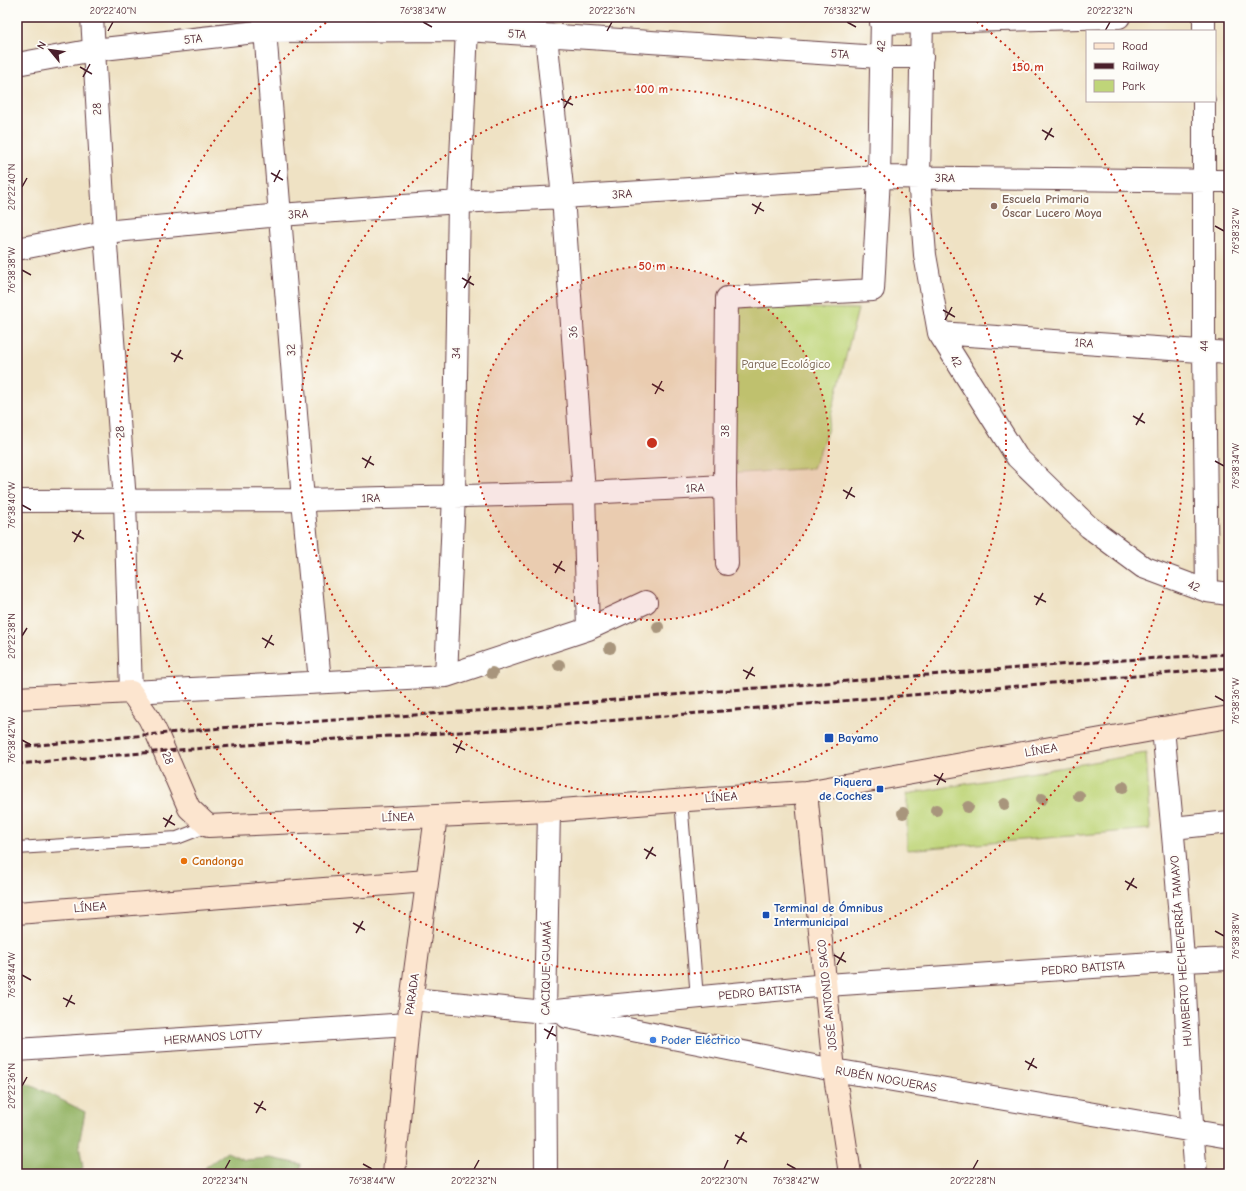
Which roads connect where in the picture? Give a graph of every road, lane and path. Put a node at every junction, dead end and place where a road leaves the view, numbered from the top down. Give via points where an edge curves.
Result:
1 (92, 17) edge
2 (1119, 17) edge
3 (1204, 17) edge
4 (882, 20) edge
5 (922, 20) edge
6 (264, 24) edge
7 (467, 30) junction
8 (1204, 30) edge
9 (546, 36) junction
10 (94, 50) junction
11 (880, 57) junction
12 (922, 57) junction
13 (17, 64) edge
14 (1204, 102) edge
15 (878, 177) junction
16 (919, 177) junction
17 (1204, 180) junction
18 (1229, 181) edge
19 (563, 197) junction
20 (459, 202) junction
21 (280, 215) junction
22 (105, 232) junction
23 (17, 249) edge
24 (727, 298) joint
25 (939, 333) junction
26 (1204, 351) junction
27 (1229, 352) edge
28 (725, 486) junction
29 (584, 493) junction
30 (454, 495) junction
31 (303, 500) junction
32 (17, 501) edge
33 (125, 501) junction
34 (727, 564) dead end
35 (1207, 591) junction
36 (1229, 594) edge
37 (646, 602) dead end
38 (588, 629) junction
39 (446, 676) junction
40 (320, 682) junction
41 (131, 692) junction
42 (17, 698) edge
43 (1229, 717) edge
44 (1163, 728) junction
45 (806, 792) junction
46 (681, 800) junction
47 (549, 811) junction
48 (436, 816) junction
49 (1229, 822) edge
50 (208, 826) junction
51 (1173, 828) junction
52 (17, 848) edge
53 (427, 881) junction
54 (17, 913) edge
55 (1229, 959) edge
56 (1183, 960) junction
57 (827, 985) junction
58 (697, 998) junction
59 (412, 999) junction
60 (544, 1012) junction
61 (408, 1024) junction
62 (17, 1050) edge
63 (834, 1070) junction
64 (1192, 1132) junction
65 (1229, 1137) edge
66 (394, 1174) edge
67 (546, 1174) edge
68 (850, 1174) edge
69 (1196, 1174) edge

1 - 10 street, 28
2 - 5 street
3 - 8 street
4 - 5 street
4 - 11 street, 42
5 - 12 street, 42
6 - 7 street, 5TA
6 - 10 street, 5TA
6 - 21 street, 32
7 - 9 street, 5TA
7 - 20 street, 34
9 - 11 street, 5TA
9 - 19 street, 36
10 - 13 street, 5TA
10 - 22 street, 28
11 - 12 street, 5TA
11 - 15 street, 42
12 - 16 street, 42
14 - 17 street, 44
15 - 16 street, 3RA
15 - 19 street, 3RA
15 - 24 street, 42 via 873,290
16 - 17 street, 3RA
16 - 25 street, 42 via 925,255
17 - 18 street, 3RA
17 - 26 street, 44
19 - 20 street, 3RA
19 - 29 street, 36
20 - 21 street, 3RA
20 - 30 street, 34
21 - 22 street, 3RA
21 - 31 street, 32
22 - 23 street, 3RA
22 - 33 street, 28
24 - 28 street, 38
25 - 26 street, 1RA
25 - 35 street, 42 via 1017,457 1089,527 1143,567
26 - 27 street, 1RA
26 - 35 street, 44
28 - 29 street, 1RA
28 - 34 street, 38
29 - 30 street, 1RA
29 - 38 street, 36
30 - 31 street, 1RA
30 - 39 street, 34
31 - 33 street, 1RA
31 - 40 street, 32
32 - 33 street, 1RA
33 - 41 street, 28
35 - 36 street, 42
37 - 38 street
38 - 39 street
39 - 40 street
40 - 41 street
41 - 42 main road
41 - 50 main road, 28 via 157,734 189,808
43 - 44 main road, LÍNEA
44 - 45 main road, LÍNEA
44 - 51 street, HUMBERTO HECHEVERRÍA TAMAYO
45 - 46 main road, LÍNEA
45 - 57 main road, JOSÉ ANTONIO SACO
46 - 47 main road, LÍNEA
46 - 58 lane
47 - 48 main road, LÍNEA
47 - 60 street, CACIQUE GUAMÁ
48 - 50 main road, LÍNEA
48 - 53 main road, PARADA
49 - 51 street
50 - 52 lane via 178,838
51 - 56 street, HUMBERTO HECHEVERRÍA TAMAYO
53 - 54 main road, LÍNEA
53 - 59 main road, PARADA
55 - 56 street, PEDRO BATISTA
56 - 57 street, PEDRO BATISTA
56 - 64 street, HUMBERTO HECHEVERRÍA TAMAYO
57 - 58 street, PEDRO BATISTA
57 - 63 main road, JOSÉ ANTONIO SACO
58 - 60 street, PEDRO BATISTA
59 - 60 street, PEDRO BATISTA
59 - 61 main road, PARADA
60 - 63 street, RUBÉN NOGUERAS
60 - 67 street, CACIQUE GUAMÁ
61 - 62 street, HERMANOS LOTTY
61 - 66 main road, PARADA
63 - 64 street, RUBÉN NOGUERAS
63 - 68 main road, JOSÉ ANTONIO SACO
64 - 65 street, RUBÉN NOGUERAS
64 - 69 street, HUMBERTO HECHEVERRÍA TAMAYO

